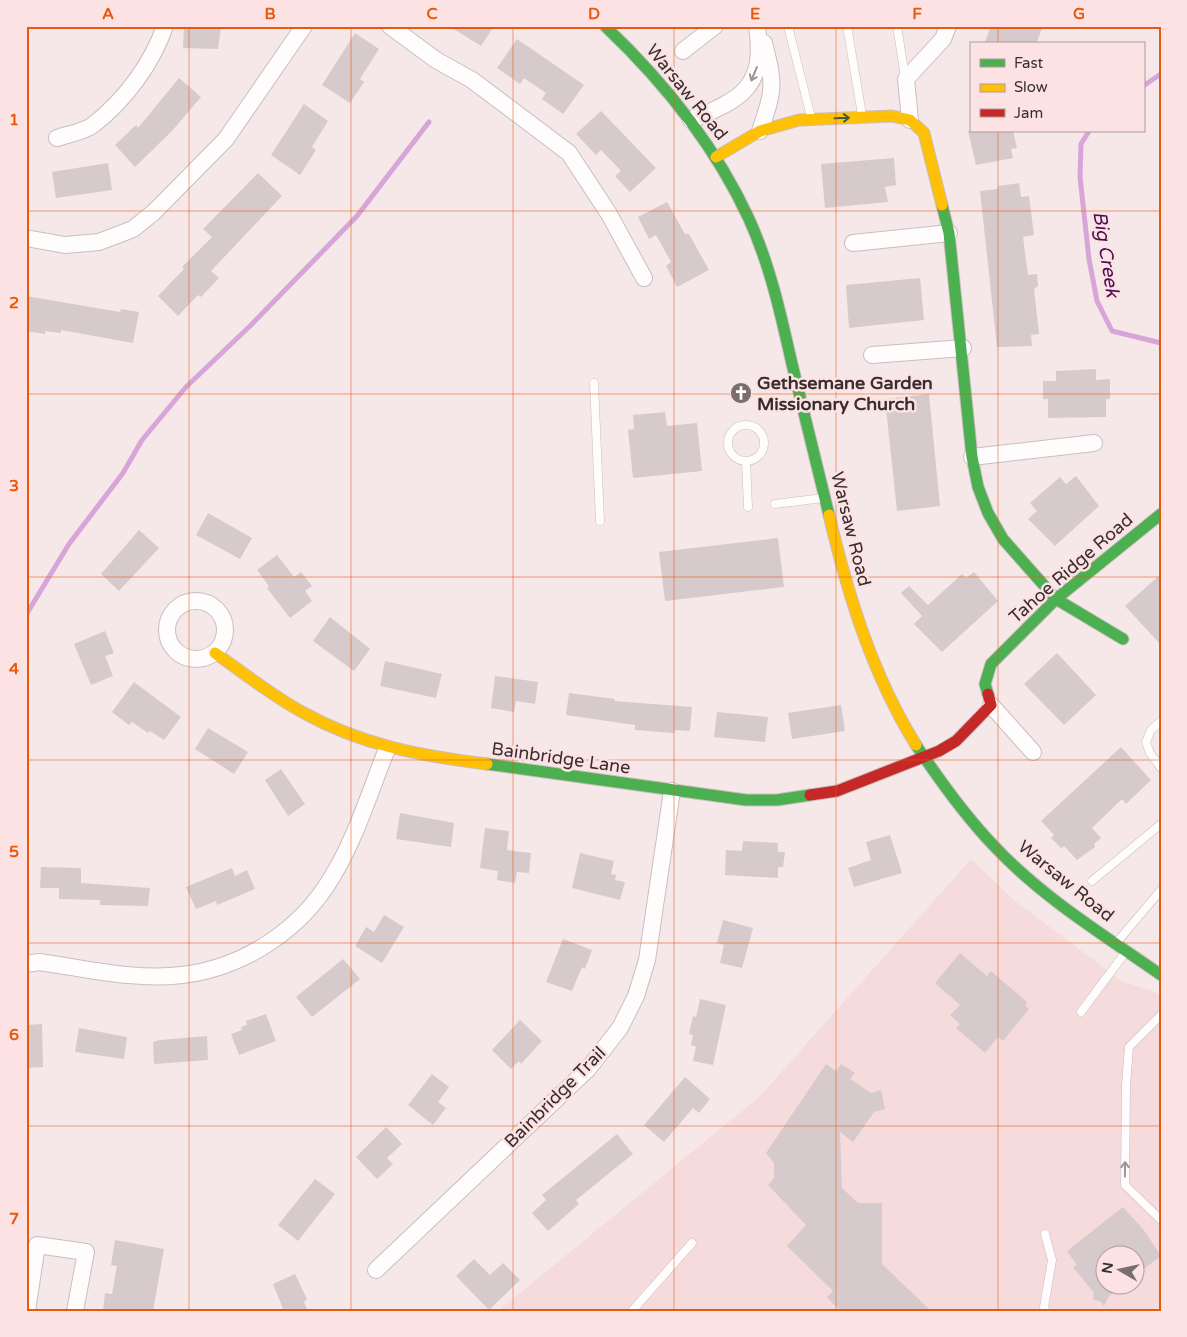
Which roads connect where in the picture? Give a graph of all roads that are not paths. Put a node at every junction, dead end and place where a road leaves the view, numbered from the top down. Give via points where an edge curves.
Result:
1 (165, 26) edge
2 (304, 26) edge
3 (390, 26) edge
4 (605, 26) edge
5 (715, 26) edge
6 (759, 26) edge
7 (788, 26) edge
8 (847, 26) edge
9 (897, 26) edge
10 (948, 26) edge
11 (683, 51) dead end
12 (906, 79) junction
13 (863, 117) junction
14 (811, 119) junction
15 (691, 120) junction
16 (910, 120) junction
17 (760, 131) junction
18 (57, 138) dead end
19 (716, 157) junction
20 (949, 234) junction
21 (26, 238) edge
22 (853, 244) dead end
23 (644, 278) dead end
24 (962, 348) junction
25 (872, 354) dead end
26 (594, 383) dead end
27 (1094, 443) dead end
28 (972, 457) junction
29 (746, 461) junction
30 (825, 498) junction
31 (775, 504) dead end
32 (748, 507) dead end
33 (1161, 514) edge
34 (600, 521) dead end
35 (1056, 599) junction
36 (1123, 639) dead end
37 (215, 653) dead end
38 (991, 705) junction
39 (1161, 721) edge
40 (387, 749) junction
41 (1033, 752) dead end
42 (923, 758) junction
43 (1161, 768) edge
44 (672, 791) junction
45 (1161, 824) edge
46 (1092, 881) dead end
47 (1161, 890) edge
48 (1116, 943) junction
49 (1127, 951) junction
50 (26, 964) edge
51 (1161, 975) edge
52 (1081, 1012) dead end
53 (1161, 1015) edge
54 (1161, 1220) edge
55 (1045, 1234) dead end
56 (692, 1243) dead end
57 (376, 1270) dead end
58 (26, 1311) edge
59 (75, 1311) edge
60 (632, 1311) edge
61 (1046, 1311) edge

1 - 18 street via 158,48 129,90 92,126
2 - 21 street via 226,139 133,229 99,242 65,245
3 - 23 street via 436,60 472,80 569,153 609,214
4 - 15 street, Warsaw Road via 662,83
5 - 11 street
6 -> 15 street via 760,60 747,89 732,102
6 - 17 street via 774,79
7 - 14 lane
8 - 13 lane
9 - 12 lane
10 - 12 street via 943,39
12 - 16 street
14 -> 13 street
13 - 16 street via 892,116
14 - 17 street via 778,124
15 - 19 street, Warsaw Road
16 - 20 street via 924,133
17 - 19 street
19 - 30 street, Warsaw Road via 749,220 774,287
20 - 22 street
20 - 24 street
24 - 25 street
24 - 28 street
26 - 34 lane
27 - 28 street
28 - 35 street via 981,496 1003,539
29 - 29 lane via 762,452 764,440 758,429 746,424 734,428 728,439 734,457
29 - 32 lane
30 - 31 lane
30 - 42 street, Warsaw Road via 858,626 886,693
33 - 35 street, Tahoe Ridge Road
35 - 36 street
35 - 38 street, Tahoe Ridge Road via 991,664 985,684
37 - 40 street, Bainbridge Lane via 302,713 344,734
38 - 41 street
38 - 42 street via 956,741
39 - 43 lane via 1151,730 1146,742
40 - 44 street, Bainbridge Lane
40 - 50 street via 332,878 307,911 274,941 231,964 181,976 140,976 39,962
42 - 44 street, Bainbridge Lane via 866,781 807,797 746,800
42 - 48 street, Warsaw Road via 973,823 1028,878
44 - 57 street, Bainbridge Trail via 647,960 636,996 620,1028 588,1069
45 - 46 lane
47 - 48 lane
48 - 49 street, Warsaw Road
49 - 51 street, Warsaw Road
49 - 52 lane
54 -> 53 lane via 1125,1185 1129,1047
55 - 61 lane via 1052,1260
56 - 60 lane
58 - 59 street via 37,1244 86,1252

